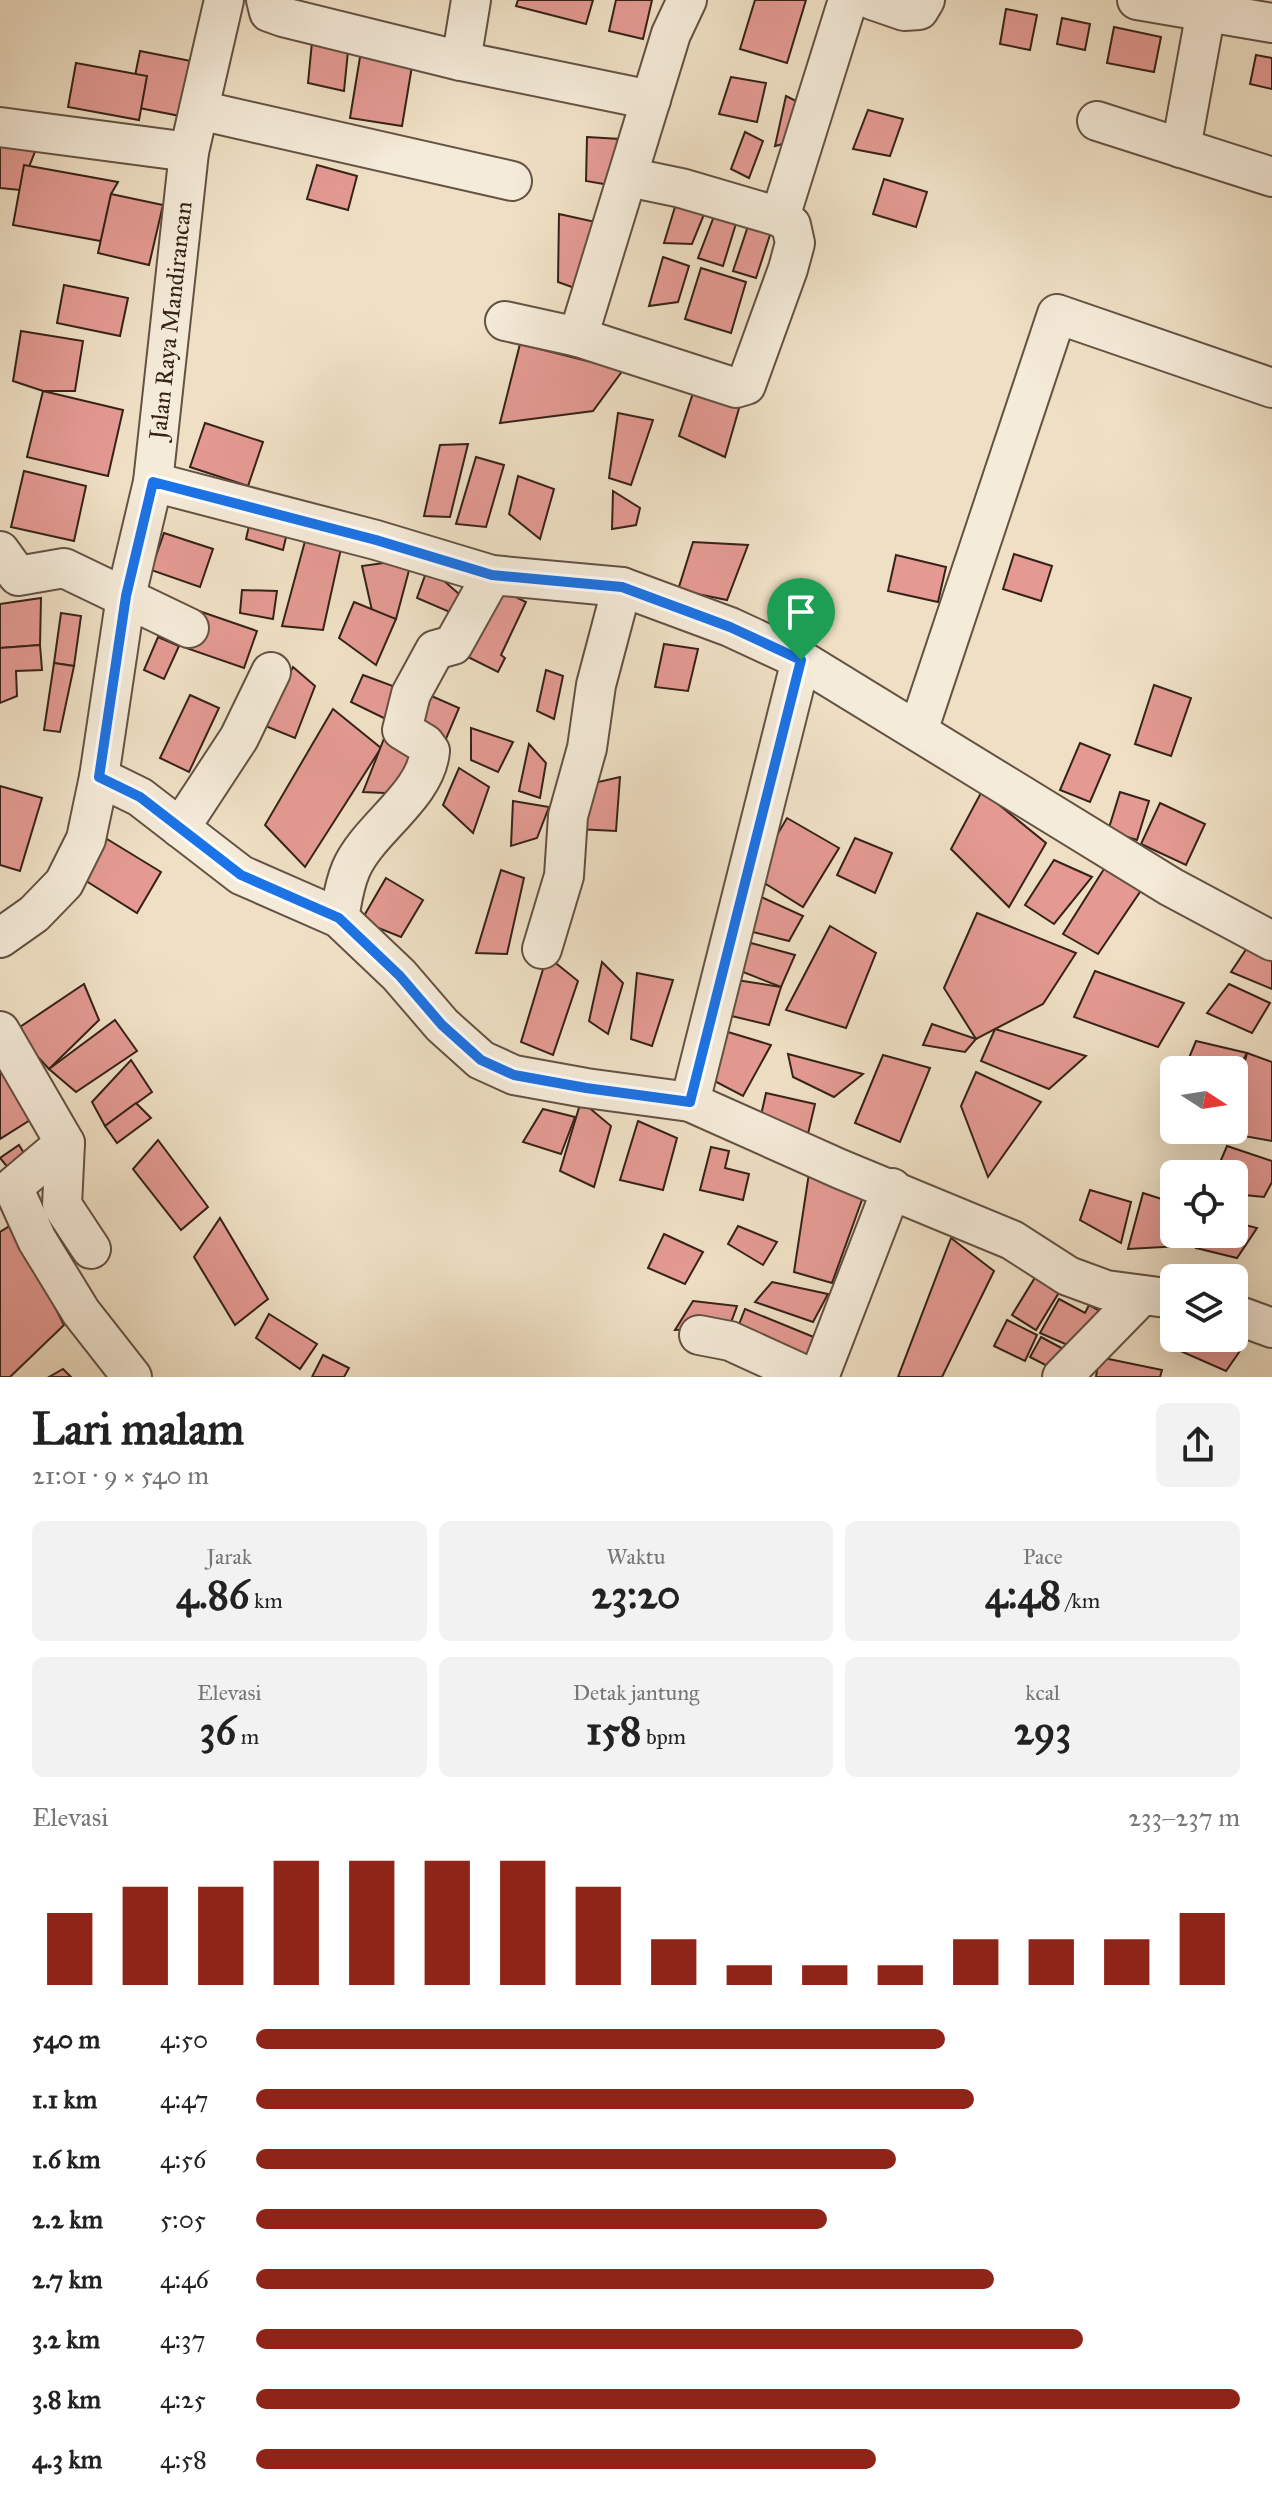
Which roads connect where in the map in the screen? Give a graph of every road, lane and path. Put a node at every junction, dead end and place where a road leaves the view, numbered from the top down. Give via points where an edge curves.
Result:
1 (224, 0) edge
2 (266, 0) edge
3 (471, 0) edge
4 (687, 0) edge
5 (848, 0) edge
6 (872, 0) edge
7 (925, 0) edge
8 (1137, 0) edge
9 (1207, 6) edge
10 (671, 17) edge
11 (1272, 23) edge
12 (461, 61) junction
13 (651, 100) junction
14 (199, 110) junction
15 (1097, 121) dead end
16 (0, 127) edge
17 (1181, 148) junction
18 (189, 152) junction
19 (628, 177) junction
20 (1272, 177) edge
21 (512, 181) dead end
22 (780, 217) junction
23 (505, 321) dead end
24 (578, 337) junction
25 (1272, 388) edge
26 (153, 482) junction
27 (0, 551) edge
28 (492, 575) junction
29 (622, 587) junction
30 (126, 596) junction
31 (189, 628) dead end
32 (801, 660) junction
33 (271, 672) dead end
34 (918, 731) junction
35 (99, 777) junction
36 (180, 828) junction
37 (339, 918) junction
38 (0, 938) edge
39 (1272, 941) edge
40 (542, 949) dead end
41 (0, 1031) edge
42 (690, 1102) junction
43 (65, 1143) junction
44 (892, 1188) junction
45 (7, 1191) edge
46 (91, 1249) dead end
47 (1158, 1297) edge
48 (1248, 1319) edge
49 (1272, 1328) edge
50 (699, 1335) dead end
51 (132, 1377) edge
52 (809, 1377) edge
53 (819, 1377) edge
54 (1062, 1377) edge

1 - 14 street, Jalan Raya Mandirancan
2 - 12 street via 269,12 283,17
3 - 12 street
4 - 10 street
5 - 22 street
6 - 7 street via 904,11 919,10
8 - 9 street
9 - 11 street
9 - 17 street
10 - 13 street
12 - 13 street
13 - 19 street
14 - 18 street, Jalan Raya Mandirancan
14 - 21 street
15 - 17 street
16 - 18 street
17 - 20 street
18 - 26 street, Jalan Raya Mandirancan
19 - 22 street
19 - 24 street
22 - 24 street via 791,225 795,243 746,385 736,388
23 - 24 street
25 - 34 street via 1057,314
26 - 28 street
26 - 30 street, Jalan Raya Mandirancan
27 - 30 street via 18,576 64,568
28 - 29 street
28 - 37 street via 453,645 435,650 411,694 402,730 425,744 429,762 401,809 380,827 352,867
29 - 32 street
29 - 40 street via 568,816 564,876
30 - 31 street
30 - 35 street, Jalan Raya Mandirancan
32 - 34 street
32 - 42 street
33 - 36 street via 239,738
34 - 39 street via 1171,887
35 - 36 street via 140,797
35 - 38 street, Jalan Raya Mandirancan via 86,839 64,883
36 - 37 street via 241,875
37 - 42 street via 481,1060 514,1075
41 - 43 street
42 - 44 street
43 - 45 street
43 - 46 street via 62,1205
44 - 47 street via 1012,1240 1068,1276 1106,1290
44 - 53 street
45 - 51 street via 81,1312
47 - 54 street
48 - 49 street
50 - 52 street via 730,1341

